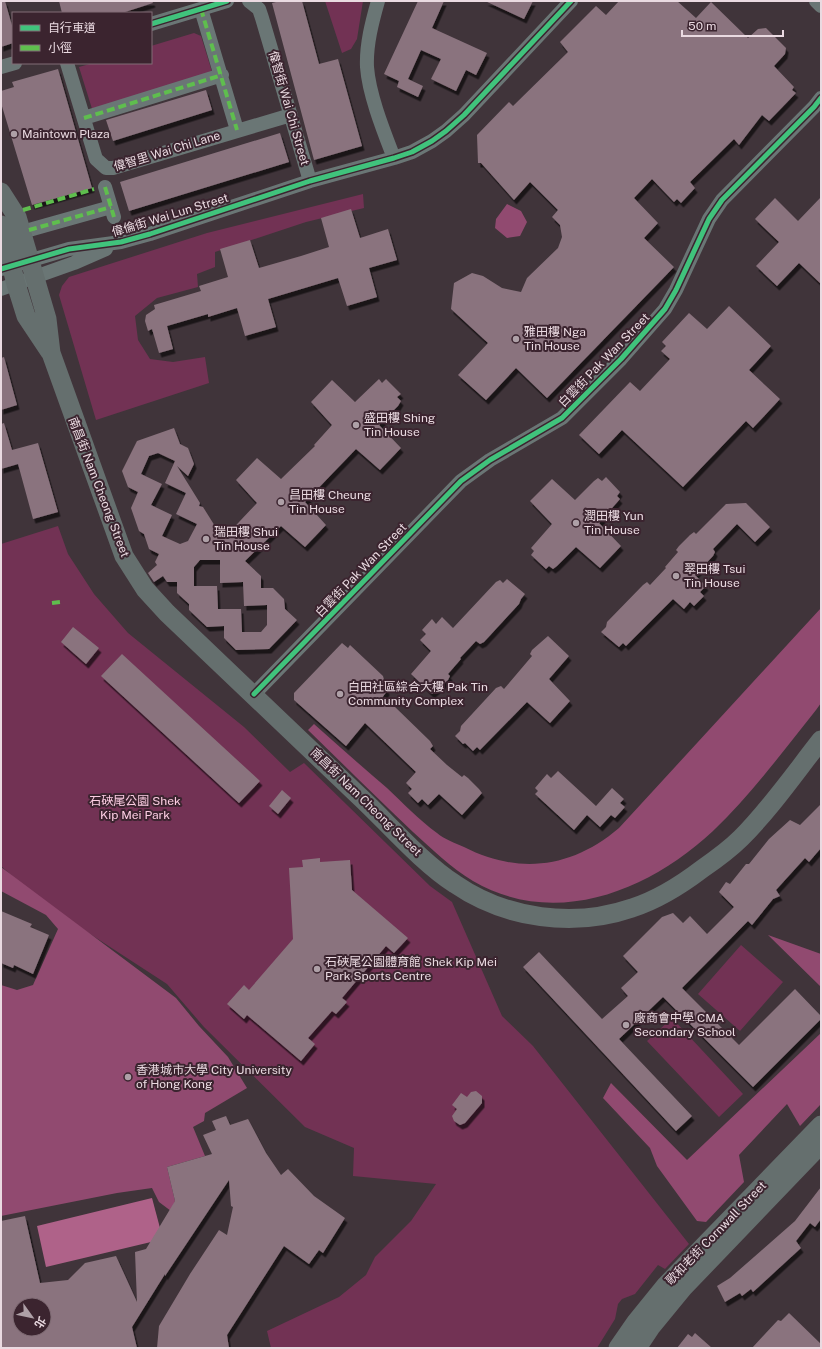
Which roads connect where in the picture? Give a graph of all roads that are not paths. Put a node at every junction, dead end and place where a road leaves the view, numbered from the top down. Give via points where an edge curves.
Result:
1 (226, 1) edge
2 (249, 1) edge
3 (378, 1) edge
4 (571, 1) edge
5 (816, 1) edge
6 (821, 6) edge
7 (201, 10) junction
8 (152, 24) edge
9 (12, 64) edge
10 (67, 64) edge
11 (1, 67) edge
12 (222, 75) junction
13 (821, 98) edge
14 (291, 115) junction
15 (84, 118) junction
16 (238, 130) junction
17 (394, 158) junction
18 (310, 181) junction
19 (105, 187) dead end
20 (1, 192) edge
21 (1, 225) edge
22 (29, 230) dead end
23 (32, 268) junction
24 (7, 277) edge
25 (51, 353) junction
26 (254, 694) junction
27 (821, 740) edge
28 (821, 1125) edge
29 (821, 1144) edge
30 (618, 1348) edge
31 (637, 1348) edge

1 - 7 street
2 - 14 street, 偉智街 Wai Chi Street via 259,9
3 - 17 street via 367,68 382,128
4 - 17 street via 446,131 412,152
5 - 6 street
7 - 8 street
7 - 12 street
9 - 11 street
10 - 15 street, 偉智里 Wai Chi Lane
12 - 15 street
12 - 16 street
13 - 26 street, 白雲街 Pak Wan Street via 722,200 709,220 665,309 621,360 562,418 490,460 461,481
14 - 16 street, 偉智里 Wai Chi Lane
14 - 18 street, 偉智街 Wai Chi Street
15 - 16 street, 偉智里 Wai Chi Lane via 96,159 106,168
17 - 18 street, 偉智街 Wai Chi Street
18 - 23 street, 偉倫街 Wai Lun Street via 121,242 69,249
19 - 22 street via 112,212
20 - 23 main road, 南昌街 Nam Cheong Street via 17,218
21 - 24 main road, 南昌街 Nam Cheong Street
23 - 24 street, 偉倫街 Wai Lun Street
23 - 25 main road, 南昌街 Nam Cheong Street via 47,318
24 - 25 main road, 南昌街 Nam Cheong Street via 30,324
25 - 26 main road, 南昌街 Nam Cheong Street via 124,556 137,579 155,601
26 - 27 main road, 南昌街 Nam Cheong Street via 454,884 519,913 545,918 582,918 633,908 688,880 741,838 769,807
28 - 30 main road, 歌和老街 Cornwall Street via 666,1285 633,1325
29 - 31 main road, 歌和老街 Cornwall Street via 683,1288

